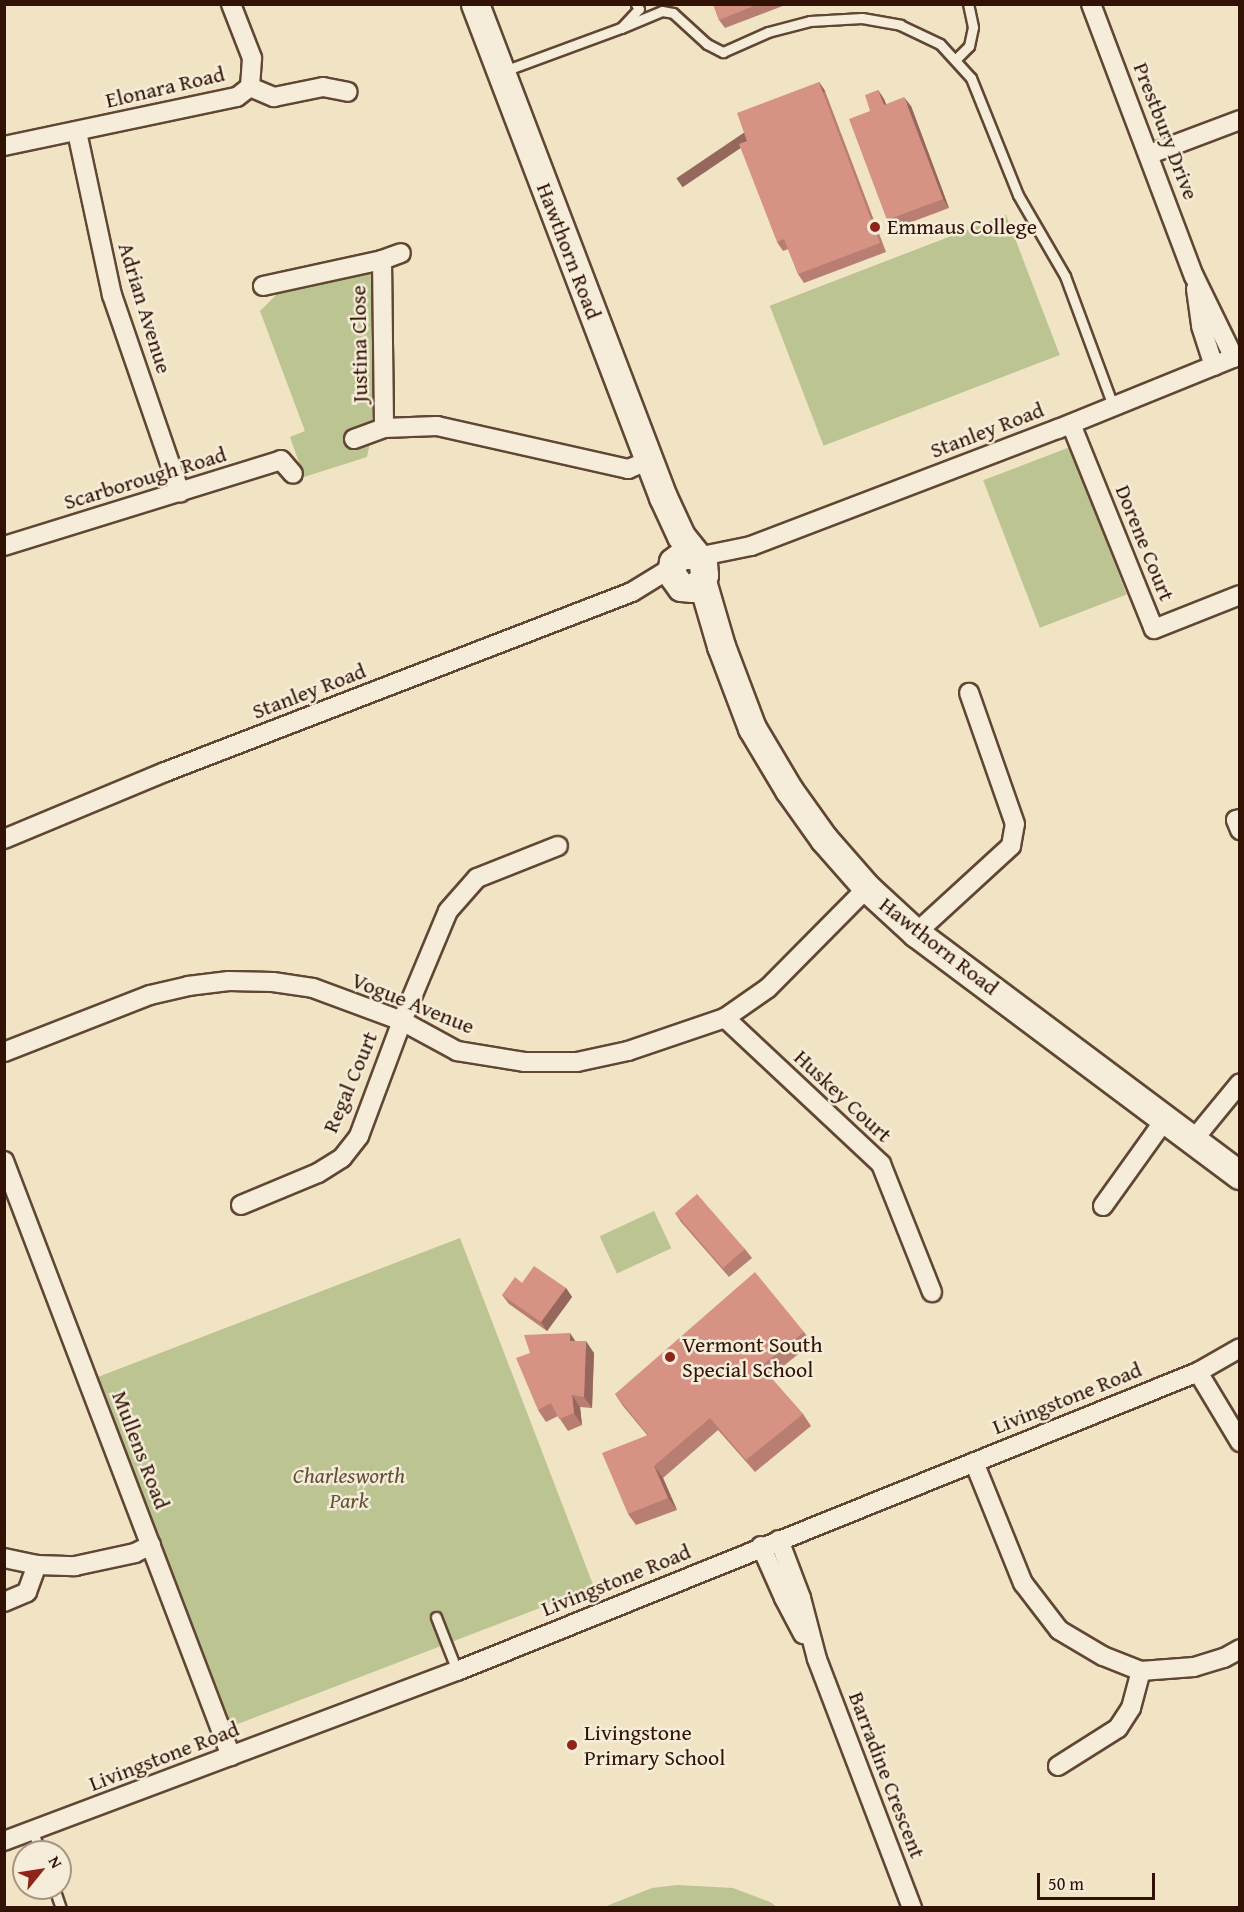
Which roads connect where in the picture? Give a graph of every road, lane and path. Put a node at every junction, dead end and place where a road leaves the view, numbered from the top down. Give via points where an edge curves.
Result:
1 (231, 4) edge
2 (475, 4) edge
3 (636, 4) edge
4 (968, 4) edge
5 (1091, 4) edge
6 (621, 28) junction
7 (955, 60) junction
8 (501, 72) junction
9 (250, 87) junction
10 (348, 92) dead end
11 (1239, 120) edge
12 (77, 132) junction
13 (4, 146) edge
14 (1150, 154) junction
15 (401, 253) dead end
16 (382, 260) junction
17 (1194, 276) junction
18 (263, 286) dead end
19 (1237, 357) edge
20 (1214, 366) junction
21 (1113, 406) junction
22 (1071, 424) junction
23 (384, 428) junction
24 (354, 439) dead end
25 (648, 461) junction
26 (293, 474) dead end
27 (180, 493) junction
28 (4, 546) edge
29 (687, 572) junction
30 (1239, 595) edge
31 (969, 693) dead end
32 (1239, 819) edge
33 (1239, 830) edge
34 (4, 839) edge
35 (558, 846) dead end
36 (867, 888) junction
37 (916, 933) junction
38 (724, 1018) junction
39 (402, 1021) junction
40 (4, 1052) edge
41 (1239, 1083) edge
42 (1166, 1118) junction
43 (1194, 1139) junction
44 (4, 1161) edge
45 (1239, 1175) edge
46 (241, 1205) dead end
47 (1102, 1206) dead end
48 (932, 1292) dead end
49 (1239, 1348) edge
50 (1198, 1372) junction
51 (1239, 1442) edge
52 (974, 1462) junction
53 (779, 1540) junction
54 (151, 1545) junction
55 (761, 1546) junction
56 (4, 1558) edge
57 (37, 1565) junction
58 (4, 1602) edge
59 (436, 1617) dead end
60 (1239, 1649) edge
61 (817, 1659) junction
62 (457, 1671) junction
63 (1142, 1671) junction
64 (231, 1756) junction
65 (1058, 1766) dead end
66 (33, 1831) junction
67 (36, 1840) edge
68 (4, 1841) edge
69 (912, 1908) edge

1 - 9 street, Elonara Road via 252,58
2 - 8 main road, Hawthorn Road
3 - 6 lane via 639,9
4 - 7 lane via 973,27 969,46
5 - 14 street, Prestbury Drive
6 - 7 lane via 662,11 673,13 707,44 723,52 768,32 810,21 861,18 900,24 940,44
6 - 8 lane
7 - 21 lane via 971,78 1017,195 1065,276
8 - 25 main road, Hawthorn Road
9 - 10 street via 274,97 323,87
9 - 12 street, Elonara Road via 237,97
11 - 14 street
12 - 13 street, Elonara Road
12 - 27 street, Adrian Avenue via 112,295
14 - 17 street, Prestbury Drive
15 - 16 street, Justina Close
16 - 18 street, Justina Close
16 - 23 street, Justina Close
17 - 19 street, Prestbury Drive
17 - 20 street, Prestbury Drive via 1201,326
19 - 20 street, Stanley Road
20 - 21 street, Stanley Road
21 - 22 street, Stanley Road
22 - 29 street, Stanley Road
22 - 30 street, Dorene Court via 1154,629
23 - 24 street
23 - 25 street via 437,426 628,469
25 - 29 main road, Hawthorn Road via 681,536
26 - 27 street, Scarborough Road via 281,460
27 - 28 street, Scarborough Road
29 - 34 street, Stanley Road via 165,772
29 - 36 main road, Hawthorn Road via 752,728 824,839
31 - 37 street via 1016,824 1011,846
32 - 33 street
35 - 39 street, Regal Court via 477,878 448,911
36 - 37 main road, Hawthorn Road
36 - 38 street, Vogue Avenue via 768,988
37 - 42 main road, Hawthorn Road
38 - 39 street, Vogue Avenue via 628,1051 577,1062 524,1062 457,1051
38 - 48 street, Huskey Court via 881,1164
39 - 40 street, Vogue Avenue via 313,988 229,981 150,995
39 - 46 street, Regal Court via 358,1136 342,1158 318,1173
41 - 43 street
42 - 43 main road, Hawthorn Road
42 - 47 street
43 - 45 main road, Hawthorn Road
44 - 54 street, Mullens Road
49 - 50 street, Livingstone Road
50 - 51 street
50 - 52 street, Livingstone Road
52 - 53 street, Livingstone Road
52 - 63 street via 1023,1583 1059,1630 1103,1656
53 - 55 street, Livingstone Road
53 - 61 street, Barradine Crescent via 801,1598
54 - 57 street via 135,1553 75,1566
54 - 64 street, Mullens Road
55 - 61 street, Barradine Crescent
55 - 62 street, Livingstone Road
56 - 57 street
57 - 58 street via 27,1592
59 - 62 lane
60 - 63 street via 1194,1667
61 - 69 street, Barradine Crescent
62 - 64 street, Livingstone Road
63 - 65 street via 1131,1708 1118,1728
64 - 66 street, Livingstone Road
66 - 67 lane
66 - 68 street, Livingstone Road

